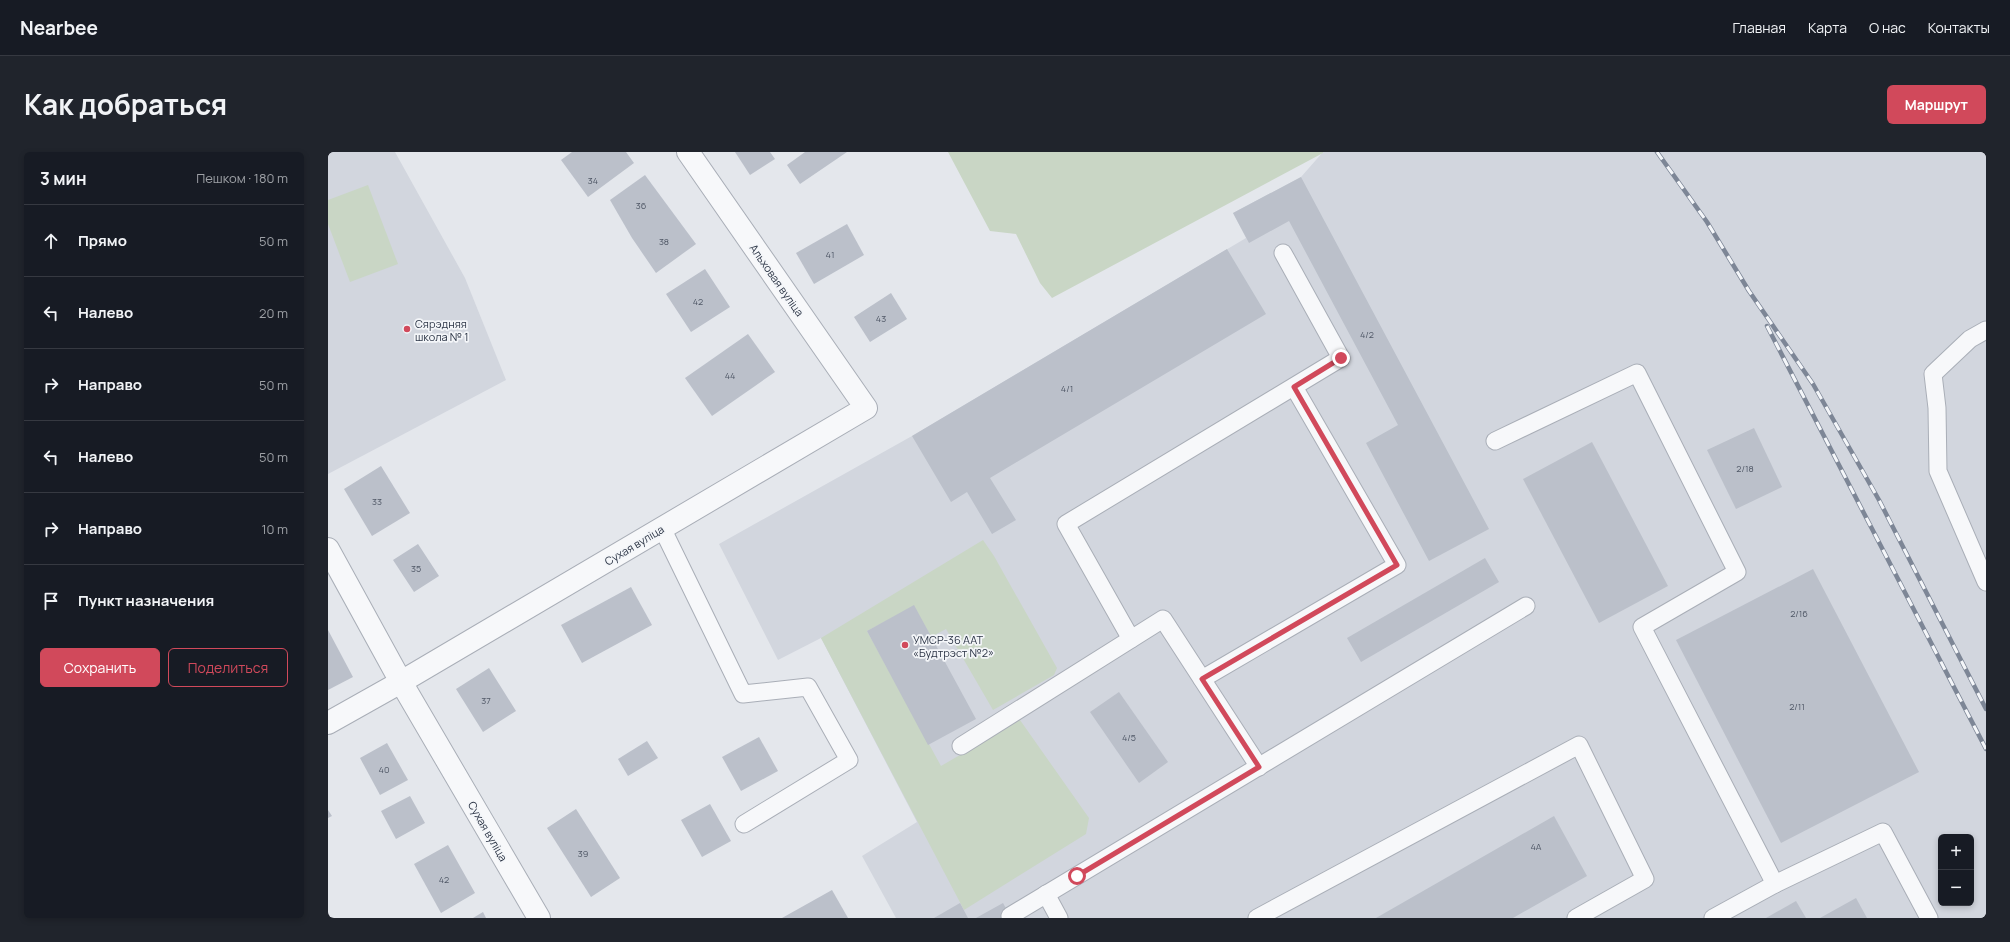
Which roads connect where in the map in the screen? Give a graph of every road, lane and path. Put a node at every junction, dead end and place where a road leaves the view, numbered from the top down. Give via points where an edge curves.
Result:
1 (688, 152) edge
2 (1283, 253) dead end
3 (1986, 330) edge
4 (1294, 387) junction
5 (866, 408) joint
6 (1495, 441) dead end
7 (662, 528) junction
8 (328, 549) edge
9 (1986, 582) edge
10 (1526, 606) dead end
11 (1131, 639) junction
12 (1202, 679) junction
13 (401, 682) junction
14 (328, 723) edge
15 (961, 746) dead end
16 (1259, 767) junction
17 (744, 824) dead end
18 (1775, 884) junction
19 (1046, 894) junction
20 (1010, 916) dead end
21 (539, 918) edge
22 (1059, 918) edge
23 (1257, 918) edge
24 (1576, 918) edge
25 (1713, 918) edge
26 (1929, 918) edge

1 - 5 street, Альховая вуліца
2 - 4 lane via 1341,358
3 - 9 lane via 1970,339 1933,374 1937,408 1938,471
4 - 11 lane via 1066,524
4 - 12 lane via 1397,565
5 - 7 street, Сухая вуліца
6 - 18 lane via 1637,373 1737,572 1642,627
7 - 13 street, Сухая вуліца
7 - 17 lane via 743,694 808,687 849,760
8 - 13 street, Сухая вуліца
10 - 16 lane
11 - 12 lane via 1163,619
11 - 15 lane
12 - 16 lane
13 - 14 street, Сухая вуліца
13 - 21 street, Сухая вуліца
16 - 19 lane
18 - 25 lane
18 - 26 lane via 1883,832
19 - 20 lane
19 - 22 lane
23 - 24 lane via 1579,745 1646,879

